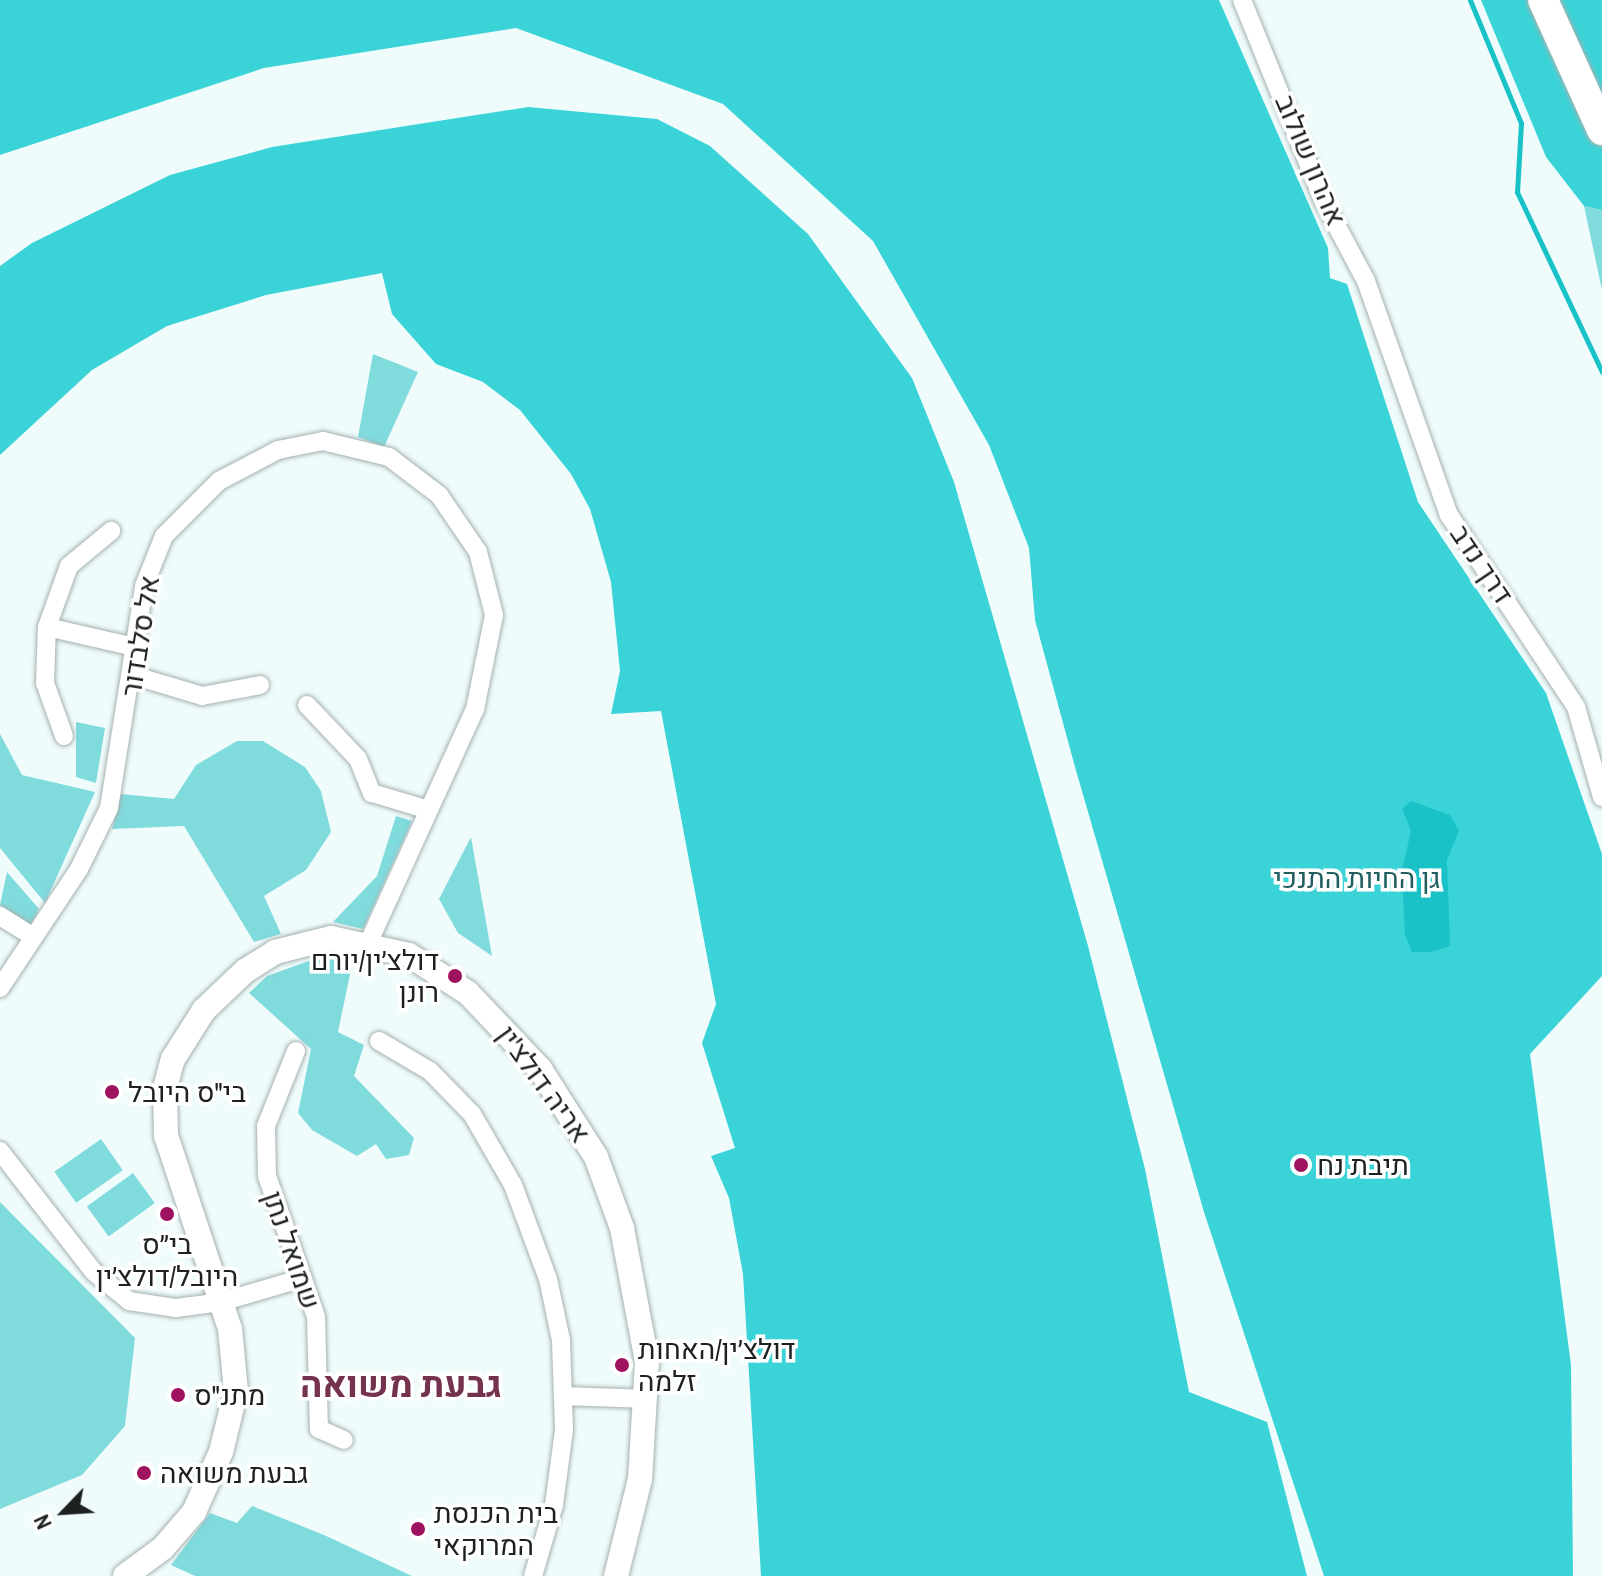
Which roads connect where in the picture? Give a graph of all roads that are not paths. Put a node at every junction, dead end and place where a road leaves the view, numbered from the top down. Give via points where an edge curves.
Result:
1 (1242, 0) edge
2 (1543, 0) edge
3 (1602, 130) edge
4 (1380, 320) joint
5 (111, 531) dead end
6 (47, 627) junction
7 (135, 647) junction
8 (132, 675) junction
9 (260, 685) dead end
10 (307, 705) dead end
11 (64, 736) dead end
12 (1602, 797) edge
13 (429, 810) junction
14 (0, 916) edge
15 (33, 937) junction
16 (369, 942) junction
17 (0, 988) edge
18 (379, 1041) dead end
19 (296, 1051) dead end
20 (0, 1151) edge
21 (303, 1278) junction
22 (221, 1302) junction
23 (565, 1396) junction
24 (647, 1399) junction
25 (344, 1440) dead end
26 (125, 1576) edge
27 (533, 1576) edge
28 (616, 1576) edge

1 - 4 street, אהרון שולוב
2 - 3 main road
4 - 12 street, דרך נדב via 1449,515 1576,707
5 - 6 street via 69,566
6 - 7 street
6 - 11 street via 45,683
7 - 8 street, אל סלבדור
7 - 13 street, אל סלבדור via 152,559 179,515 219,481 278,450 323,441 389,457 427,482 469,534 494,615 475,709
8 - 9 street via 202,696
8 - 15 street, אל סלבדור via 109,808
10 - 13 street via 358,759 372,793
13 - 16 street, אל סלבדור
14 - 15 street
15 - 17 street, אל סלבדור
16 - 22 street, אריה דולצ'ין via 331,938 275,952 217,995 173,1059 165,1088 166,1136
16 - 24 street, אריה דולצ'ין via 409,955 468,993 567,1107 622,1228 643,1328
18 - 23 street via 454,1091 507,1172 548,1279
19 - 21 street, שמואל נתן via 266,1126 265,1154
20 - 22 street via 94,1272 122,1297 162,1307
21 - 22 street
21 - 25 street, שמואל נתן via 320,1343 319,1429
22 - 26 street, אריה דולצ'ין via 236,1391 221,1452 187,1523
23 - 24 street
23 - 27 street via 554,1505
24 - 28 street, אריה דולצ'ין via 634,1516

